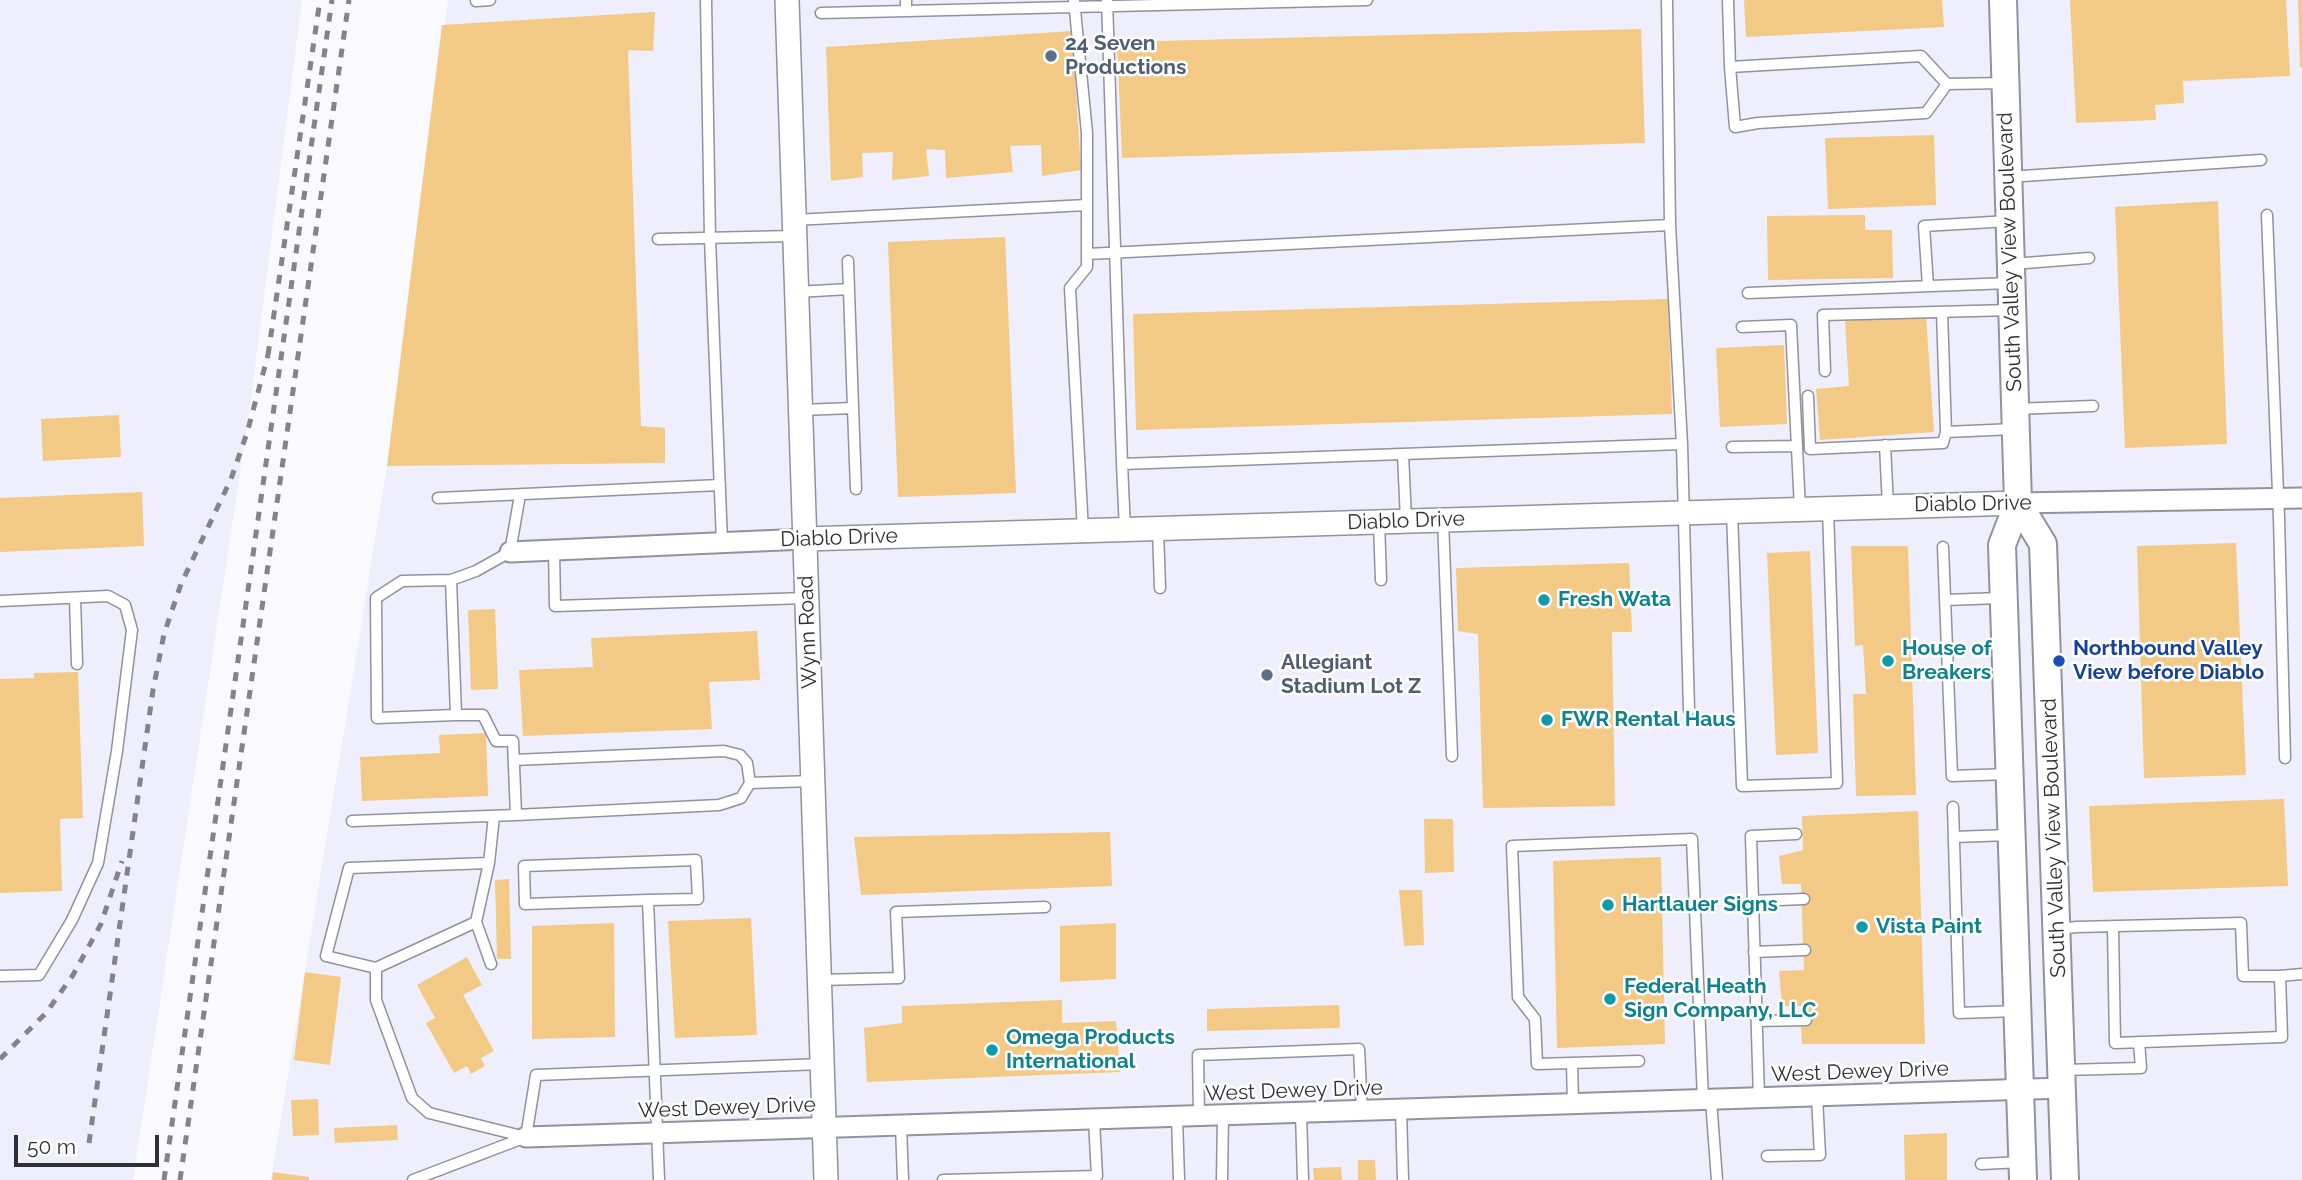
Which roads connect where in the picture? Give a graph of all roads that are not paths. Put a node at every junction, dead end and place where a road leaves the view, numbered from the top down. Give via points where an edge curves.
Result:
1 (490, 0) edge
2 (706, 0) edge
3 (787, 0) edge
4 (1367, 0) edge
5 (1668, 0) edge
6 (1728, 0) edge
7 (2003, 0) edge
8 (476, 1) edge
9 (1292, 1) edge
10 (1074, 3) edge
11 (1107, 3) edge
12 (906, 5) edge
13 (821, 13) dead end
14 (1730, 67) junction
15 (2005, 83) junction
16 (1947, 85) junction
17 (2262, 160) dead end
18 (2008, 177) junction
19 (1087, 205) junction
20 (2267, 215) dead end
21 (2009, 221) junction
22 (1670, 225) junction
23 (794, 228) junction
24 (658, 239) dead end
25 (710, 239) junction
26 (1114, 253) junction
27 (1087, 254) junction
28 (2089, 258) dead end
29 (848, 261) dead end
30 (2011, 273) junction
31 (1928, 286) junction
32 (849, 289) junction
33 (796, 292) junction
34 (1748, 293) dead end
35 (2012, 310) junction
36 (1942, 312) junction
37 (1742, 327) dead end
38 (1825, 371) dead end
39 (1808, 396) dead end
40 (2093, 406) dead end
41 (853, 408) junction
42 (800, 410) junction
43 (2015, 419) junction
44 (1946, 432) junction
45 (1682, 444) junction
46 (1885, 445) junction
47 (1797, 446) junction
48 (1732, 447) dead end
49 (1403, 454) junction
50 (1122, 464) junction
51 (720, 485) junction
52 (856, 489) dead end
53 (520, 495) junction
54 (438, 498) dead end
55 (2279, 498) junction
56 (2302, 498) edge
57 (2018, 503) junction
58 (1888, 506) junction
59 (1828, 508) junction
60 (1800, 509) junction
61 (1732, 511) junction
62 (1685, 512) junction
63 (1443, 519) junction
64 (1406, 521) junction
65 (1379, 522) junction
66 (1158, 530) junction
67 (1125, 531) junction
68 (1083, 532) junction
69 (804, 539) junction
70 (722, 542) junction
71 (1943, 547) dead end
72 (554, 550) junction
73 (510, 552) junction
74 (451, 580) junction
75 (1381, 580) dead end
76 (1160, 588) dead end
77 (75, 598) junction
78 (806, 598) junction
79 (2004, 598) junction
80 (1945, 600) junction
81 (0, 601) edge
82 (78, 664) dead end
83 (1689, 710) dead end
84 (456, 715) junction
85 (1452, 756) dead end
86 (2286, 758) dead end
87 (514, 760) junction
88 (2009, 774) junction
89 (813, 781) junction
90 (750, 783) junction
91 (1953, 807) dead end
92 (516, 815) junction
93 (494, 816) junction
94 (352, 821) dead end
95 (1796, 834) dead end
96 (2011, 835) junction
97 (1954, 837) junction
98 (489, 863) junction
99 (1804, 899) dead end
100 (648, 900) junction
101 (1753, 901) junction
102 (1045, 907) dead end
103 (476, 922) junction
104 (2113, 927) junction
105 (2057, 929) junction
106 (1805, 950) dead end
107 (1754, 952) junction
108 (491, 964) dead end
109 (376, 968) junction
110 (2302, 974) edge
111 (0, 976) edge
112 (2280, 976) junction
113 (820, 980) junction
114 (2017, 1010) junction
115 (1806, 1020) dead end
116 (1757, 1021) junction
117 (2139, 1042) junction
118 (1639, 1061) dead end
119 (1572, 1063) junction
120 (822, 1064) junction
121 (654, 1070) junction
122 (2062, 1079) junction
123 (2020, 1089) junction
124 (1817, 1097) junction
125 (1759, 1098) junction
126 (1707, 1100) junction
127 (1573, 1104) junction
128 (1401, 1110) junction
129 (1362, 1111) junction
130 (1301, 1113) junction
131 (1199, 1116) junction
132 (1223, 1116) junction
133 (1178, 1117) junction
134 (1094, 1120) junction
135 (901, 1126) junction
136 (825, 1128) junction
137 (657, 1133) junction
138 (526, 1137) junction
139 (1767, 1156) dead end
140 (1981, 1164) dead end
141 (2022, 1171) edge
142 (1098, 1178) edge
143 (413, 1180) edge
144 (659, 1180) edge
145 (826, 1180) edge
146 (903, 1180) edge
147 (943, 1180) edge
148 (1180, 1180) edge
149 (1222, 1180) edge
150 (1303, 1180) edge
151 (1403, 1180) edge
152 (1717, 1180) edge
153 (2065, 1180) edge

1 - 8 lane
2 - 25 lane
3 - 23 street, Wynn Road
4 - 9 lane
5 - 22 lane
6 - 14 lane
7 - 15 main road, South Valley View Boulevard
9 - 11 lane
10 - 11 lane
10 - 12 lane
10 - 19 lane via 1087,134
11 - 26 lane
12 - 13 lane
14 - 16 lane via 1921,56
14 - 16 lane via 1735,127 1926,113
15 - 16 lane
15 - 18 main road, South Valley View Boulevard
17 - 18 lane
18 - 21 main road, South Valley View Boulevard
19 - 23 lane
19 - 27 lane
20 - 55 lane
21 - 30 main road, South Valley View Boulevard
21 - 31 lane via 1924,226
22 - 26 lane
22 - 45 lane
23 - 25 lane
23 - 33 street, Wynn Road
24 - 25 lane
25 - 51 lane
26 - 27 lane
26 - 50 lane
27 - 68 lane via 1087,267 1070,288
28 - 30 lane
29 - 32 lane
30 - 31 lane
30 - 35 main road, South Valley View Boulevard
31 - 34 lane
32 - 33 lane
32 - 41 lane
33 - 42 street, Wynn Road
35 - 36 lane
35 - 43 main road, South Valley View Boulevard
36 - 38 lane via 1823,315
36 - 44 lane
37 - 47 lane via 1791,325
39 - 46 lane via 1810,449
40 - 43 lane
41 - 42 lane
41 - 52 lane
42 - 69 street, Wynn Road
43 - 44 lane
43 - 57 main road, South Valley View Boulevard
44 - 46 lane via 1943,443
45 - 49 lane
45 - 62 lane
46 - 58 lane
47 - 48 lane
47 - 60 lane
49 - 50 lane
49 - 64 lane
50 - 67 lane
51 - 53 lane
51 - 70 lane
53 - 54 lane
53 - 73 lane
55 - 56 street, Diablo Drive
55 - 57 street, Diablo Drive
55 - 86 lane
57 - 58 street, Diablo Drive
57 - 79 main road, South Valley View Boulevard via 2002,545
57 - 105 main road, South Valley View Boulevard via 2043,544
58 - 59 street, Diablo Drive
59 - 60 street, Diablo Drive
59 - 61 lane via 1837,783 1742,786
60 - 61 street, Diablo Drive
61 - 62 street, Diablo Drive
62 - 63 street, Diablo Drive
62 - 83 lane
63 - 64 street, Diablo Drive
63 - 85 lane
64 - 65 street, Diablo Drive
65 - 66 street, Diablo Drive
65 - 75 lane
66 - 67 street, Diablo Drive
66 - 76 lane
67 - 68 street, Diablo Drive
68 - 69 street, Diablo Drive
69 - 70 street, Diablo Drive
69 - 78 street, Wynn Road
70 - 72 street, Diablo Drive
71 - 80 lane
72 - 73 street, Diablo Drive
72 - 78 lane via 555,606
73 - 74 lane
74 - 84 lane
74 - 84 lane via 402,581 376,598 377,718
77 - 81 lane
77 - 82 lane
77 - 111 lane via 108,596 125,605 132,629 98,863 72,920 39,975
78 - 89 street, Wynn Road
79 - 80 lane
79 - 88 main road, South Valley View Boulevard
80 - 88 lane via 1952,776
84 - 87 lane via 483,715 496,741 513,741
87 - 90 lane via 724,751 747,762
87 - 92 lane
88 - 96 main road, South Valley View Boulevard
89 - 90 lane
89 - 113 street, Wynn Road
90 - 92 lane via 741,797 719,805
91 - 97 lane
92 - 93 lane
93 - 94 lane
93 - 98 lane
95 - 101 lane via 1751,836
96 - 97 lane
96 - 114 main road, South Valley View Boulevard
97 - 114 lane via 1959,1013
98 - 103 lane
98 - 109 lane via 349,868 326,956
99 - 101 lane
100 - 100 lane via 698,898 696,860 524,866 525,904
100 - 121 lane
101 - 107 lane
102 - 113 lane via 897,912 899,978
103 - 108 lane
103 - 109 lane
104 - 105 lane
104 - 112 lane via 2241,923 2243,976
104 - 117 lane via 2115,1042
105 - 122 main road, South Valley View Boulevard
106 - 107 lane
107 - 116 lane
109 - 138 lane via 376,1000 412,1098 429,1113
110 - 112 lane
112 - 117 lane via 2282,1037
113 - 120 street, Wynn Road
114 - 123 main road, South Valley View Boulevard
115 - 116 lane
116 - 125 lane
117 - 122 lane via 2141,1068
118 - 119 lane
119 - 126 lane via 1537,1064 1535,1019 1518,997 1512,846 1692,839
119 - 127 lane
120 - 121 lane
120 - 136 street, Wynn Road
121 - 137 lane
121 - 138 lane via 536,1075
122 - 123 street, West Dewey Drive
122 - 153 main road, South Valley View Boulevard
123 - 124 street, West Dewey Drive
123 - 141 main road, South Valley View Boulevard
124 - 125 street, West Dewey Drive
124 - 139 lane via 1820,1155
125 - 126 street, West Dewey Drive
126 - 127 street, West Dewey Drive
126 - 152 lane
127 - 128 street, West Dewey Drive
128 - 129 street, West Dewey Drive
128 - 151 lane
129 - 130 street, West Dewey Drive
129 - 131 lane via 1359,1049 1198,1055
130 - 132 street, West Dewey Drive
130 - 150 lane
131 - 132 street, West Dewey Drive
131 - 133 street, West Dewey Drive
132 - 149 lane
133 - 134 street, West Dewey Drive
133 - 148 lane
134 - 135 street, West Dewey Drive
134 - 142 lane
135 - 136 street, West Dewey Drive
135 - 146 lane
136 - 137 street, West Dewey Drive
136 - 145 street, Wynn Road
137 - 138 street, West Dewey Drive
137 - 144 lane
138 - 143 lane
140 - 141 lane
142 - 147 lane

